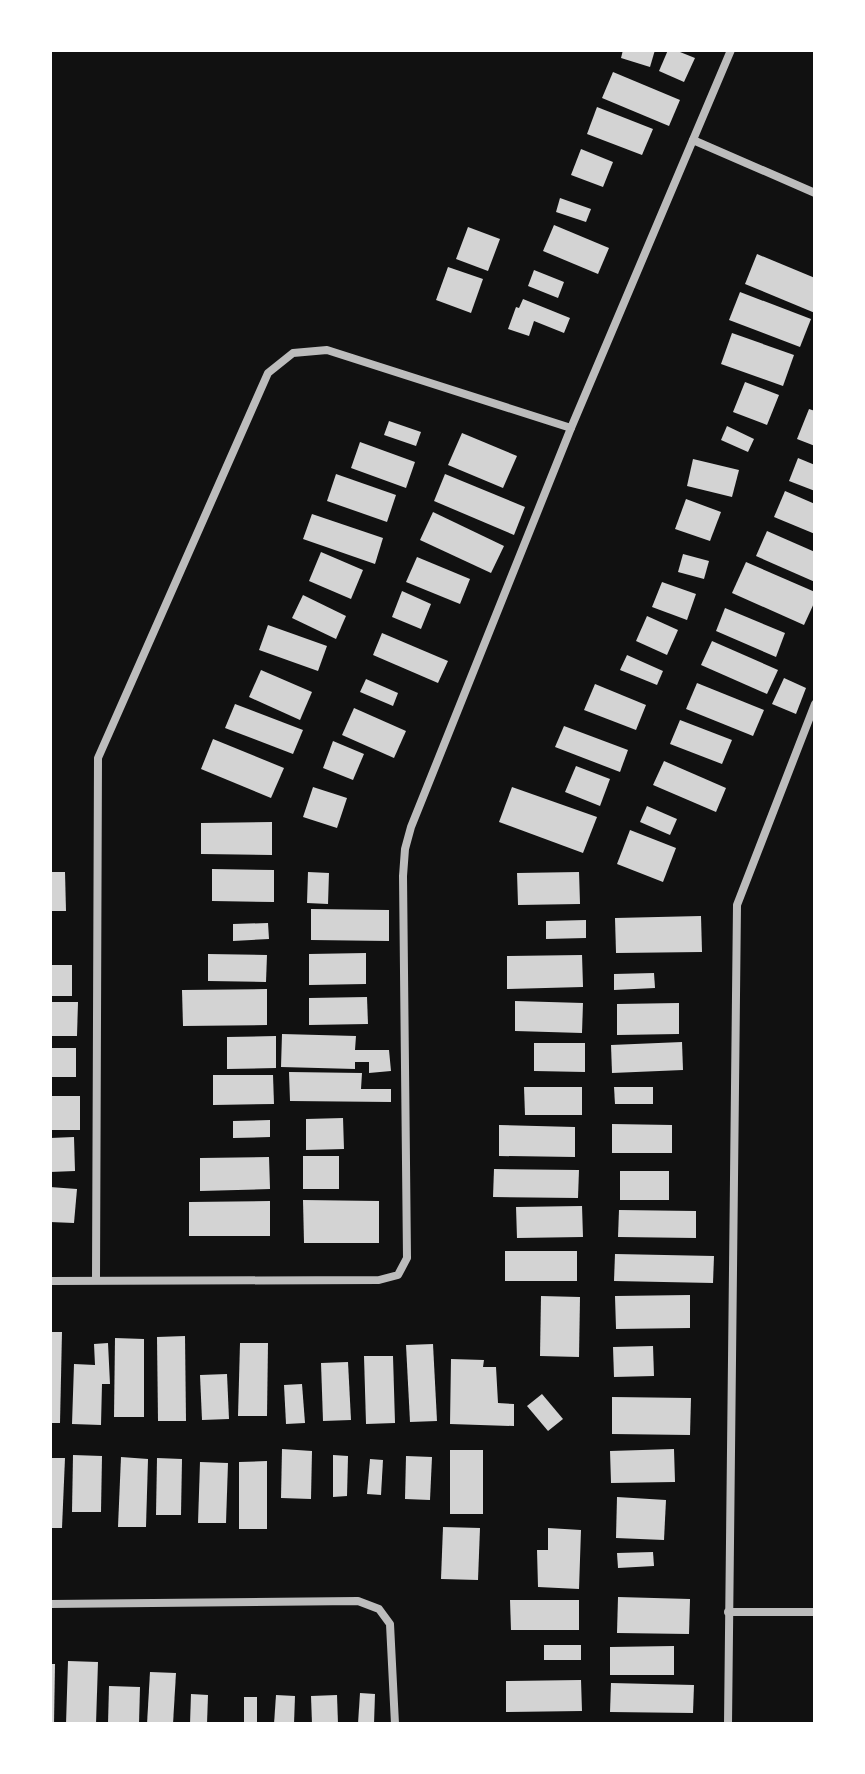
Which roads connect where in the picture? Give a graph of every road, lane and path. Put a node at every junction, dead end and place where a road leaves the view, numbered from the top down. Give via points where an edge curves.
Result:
1 (731, 50) edge
2 (693, 140) junction
3 (815, 193) edge
4 (571, 428) junction
5 (815, 704) edge
6 (96, 1279) junction
7 (50, 1281) edge
8 (50, 1604) edge
9 (728, 1612) junction
10 (815, 1612) edge
11 (395, 1724) edge
12 (728, 1724) edge

1 - 2 street
2 - 3 street
2 - 4 street
4 - 6 street via 405,849 407,1258 398,1275 379,1280
4 - 6 street via 327,350 293,353 268,373 98,758
5 - 9 street via 737,905
6 - 7 street
8 - 11 street via 358,1601 379,1609 390,1624
9 - 10 street
9 - 12 street

